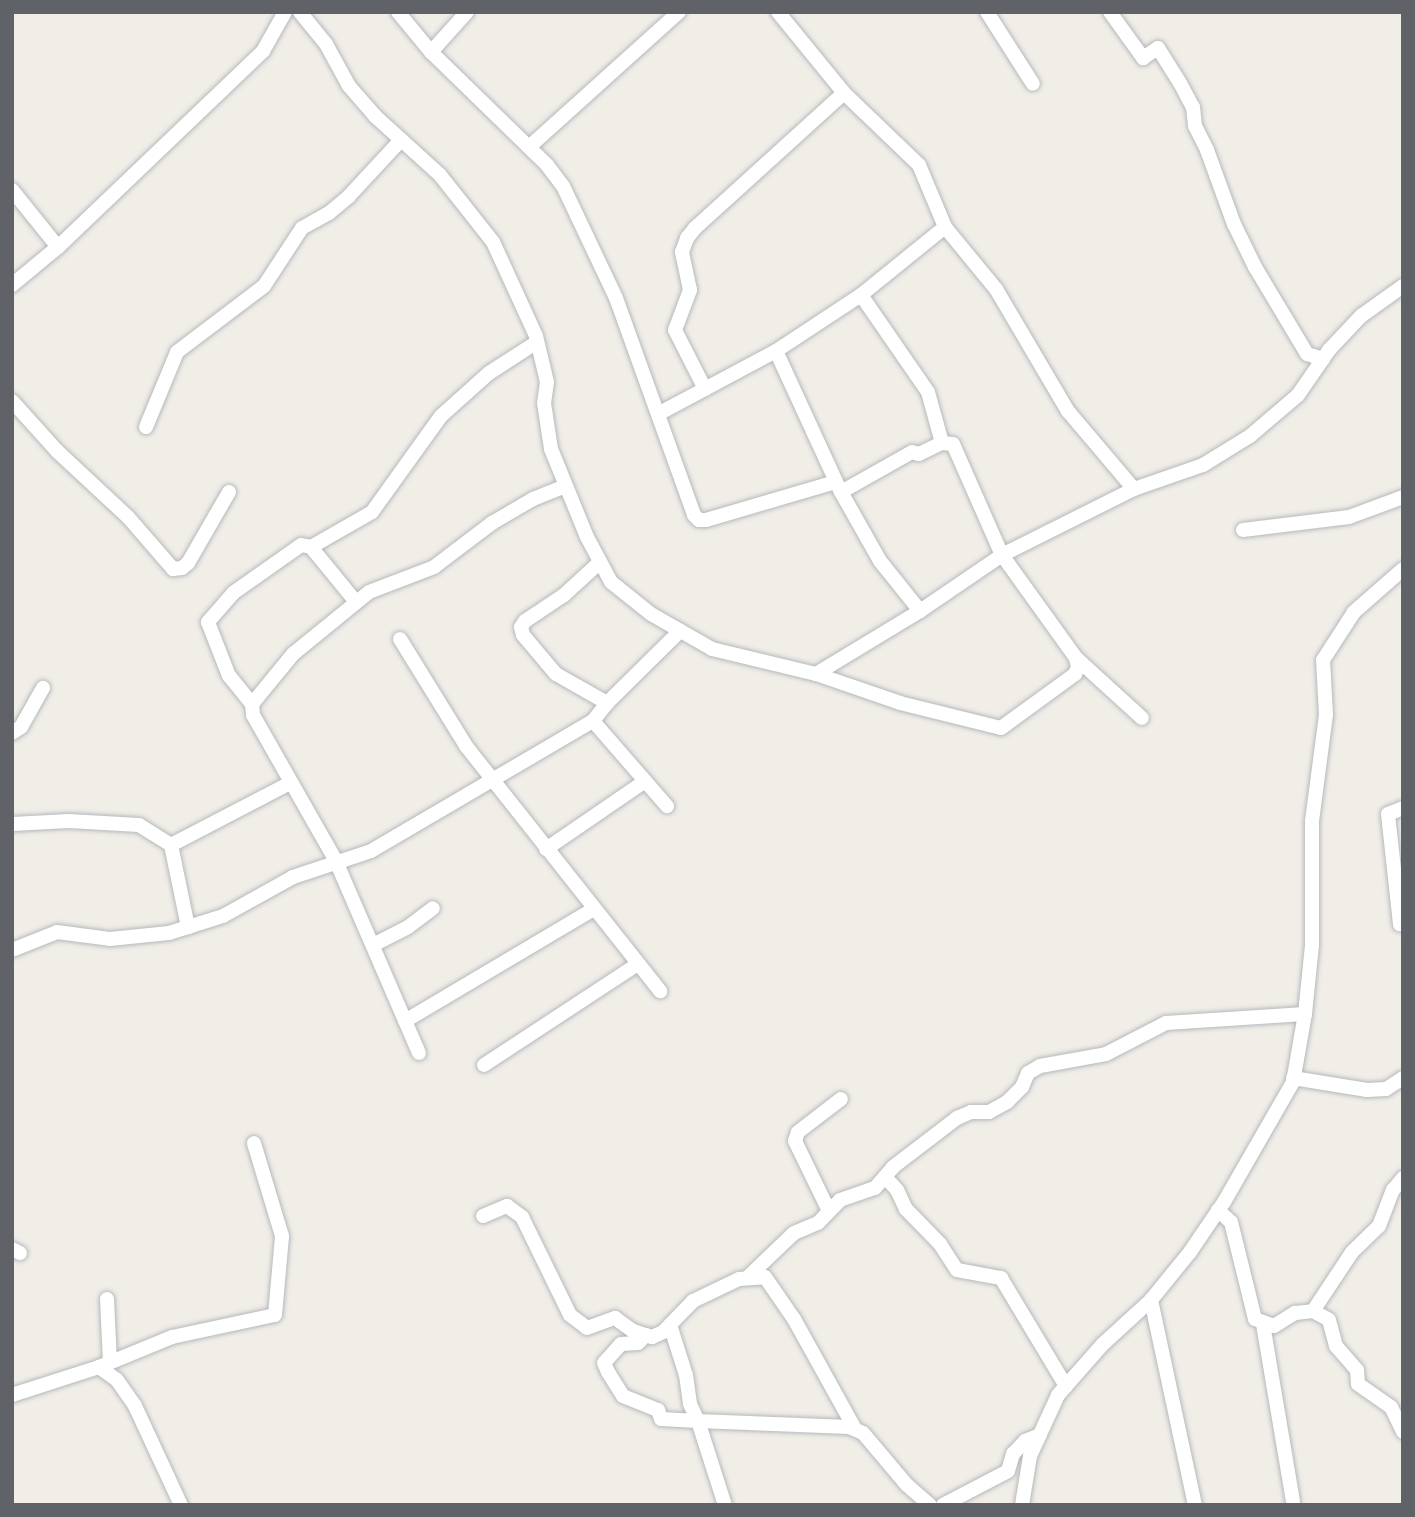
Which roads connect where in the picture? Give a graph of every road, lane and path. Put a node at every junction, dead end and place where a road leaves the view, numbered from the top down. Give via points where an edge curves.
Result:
1 (285, 12) edge
2 (299, 12) edge
3 (398, 12) edge
4 (467, 12) edge
5 (679, 12) edge
6 (778, 12) edge
7 (987, 12) edge
8 (1110, 12) edge
9 (431, 52) junction
10 (1033, 84) dead end
11 (844, 93) junction
12 (401, 140) junction
13 (529, 147) junction
14 (12, 190) edge
15 (946, 227) junction
16 (58, 247) junction
17 (12, 285) edge
18 (1403, 286) edge
19 (861, 295) junction
20 (537, 342) junction
21 (776, 351) junction
22 (1323, 359) junction
23 (705, 389) junction
24 (12, 401) edge
25 (658, 414) junction
26 (146, 427) dead end
27 (942, 443) junction
28 (566, 486) junction
29 (838, 487) junction
30 (1134, 489) junction
31 (229, 492) dead end
32 (1403, 497) edge
33 (1244, 530) dead end
34 (311, 547) junction
35 (1002, 555) junction
36 (600, 562) junction
37 (1403, 569) edge
38 (356, 602) junction
39 (920, 611) junction
40 (680, 631) junction
41 (400, 639) dead end
42 (1076, 658) junction
43 (816, 674) junction
44 (43, 688) dead end
45 (607, 703) junction
46 (251, 704) junction
47 (1142, 718) dead end
48 (593, 721) junction
49 (12, 733) edge
50 (493, 781) junction
51 (644, 782) junction
52 (289, 783) junction
53 (667, 806) dead end
54 (1403, 808) edge
55 (12, 824) edge
56 (172, 845) junction
57 (546, 849) junction
58 (336, 861) junction
59 (433, 908) dead end
60 (594, 909) junction
61 (1403, 924) edge
62 (188, 928) junction
63 (373, 945) junction
64 (12, 950) edge
65 (638, 964) junction
66 (660, 991) dead end
67 (1305, 1014) junction
68 (405, 1021) junction
69 (419, 1053) dead end
70 (484, 1065) dead end
71 (1403, 1078) edge
72 (1293, 1079) junction
73 (841, 1099) dead end
74 (254, 1143) dead end
75 (885, 1177) junction
76 (1403, 1178) edge
77 (1218, 1210) junction
78 (829, 1211) junction
79 (483, 1216) dead end
80 (749, 1276) junction
81 (107, 1299) dead end
82 (1151, 1300) junction
83 (1313, 1311) junction
84 (1263, 1324) junction
85 (670, 1325) junction
86 (646, 1335) junction
87 (104, 1364) junction
88 (1066, 1386) junction
89 (12, 1395) edge
90 (698, 1422) junction
91 (855, 1429) junction
92 (1403, 1432) edge
93 (1040, 1435) junction
94 (1293, 1501) dead end
95 (181, 1505) edge
96 (725, 1505) edge
97 (930, 1505) edge
98 (943, 1505) edge
99 (1022, 1505) edge
100 (1195, 1505) edge

1 - 16 street via 263,51
2 - 12 street via 326,44 349,86
3 - 9 street
4 - 9 street
5 - 13 street
6 - 11 street
7 - 10 street
8 - 22 street via 1143,58 1158,48 1180,83 1255,267 1307,354
9 - 13 street
11 - 15 street via 919,165
11 - 23 street via 687,239 682,252 690,290 675,330
12 - 20 street via 480,221
12 - 26 street via 349,196 302,228 264,286 177,352
13 - 25 street via 563,186 616,298
14 - 16 street
15 - 19 street
15 - 30 street via 996,289 1068,411
16 - 17 street
18 - 22 street via 1361,316
19 - 21 street
19 - 27 street via 928,392
20 - 28 street via 547,382 544,403 551,449
20 - 34 street via 489,373 441,416 372,512
21 - 23 street
21 - 29 street
22 - 30 street via 1298,395 1250,436 1203,465
23 - 25 street
24 - 31 street via 173,569 188,563
25 - 29 street via 699,520
27 - 29 street
27 - 35 street via 953,444
28 - 36 street
28 - 38 street via 492,523 434,567 369,592
29 - 39 street via 880,561
30 - 35 street
32 - 33 street via 1349,517
34 - 38 street
34 - 46 street via 300,545 233,593 208,622 229,676
35 - 39 street
35 - 42 street
36 - 40 street via 611,582
36 - 45 street via 521,627 556,674
37 - 67 street via 1354,612 1323,660 1326,715 1312,821 1312,945
38 - 46 street via 293,654
39 - 43 street
40 - 43 street via 712,649
40 - 45 street
41 - 50 street
42 - 43 street via 1075,674 1001,728 900,703
42 - 47 street
44 - 49 street via 21,727
45 - 48 street
46 - 52 street
48 - 50 street
48 - 51 street
50 - 57 street
50 - 58 street via 371,851
51 - 53 street
51 - 57 street
52 - 56 street
52 - 58 street
54 - 61 street via 1388,814
55 - 56 street via 139,825
56 - 62 street
57 - 60 street
58 - 62 street via 293,877 223,916
58 - 63 street
59 - 63 street
60 - 65 street
60 - 68 street
62 - 64 street via 110,939 57,932
63 - 68 street
65 - 66 street
65 - 70 street
67 - 72 street
67 - 75 street via 1166,1023 1106,1054 1040,1066 1028,1073 1007,1102 989,1112 957,1118
68 - 69 street
71 - 72 street via 1386,1089 1367,1090
72 - 77 street
73 - 78 street via 798,1132 794,1141
74 - 87 street via 282,1236 275,1315 172,1337
75 - 78 street via 875,1188 840,1200
75 - 88 street via 957,1270 1001,1278
76 - 83 street via 1393,1190 1379,1226 1352,1252
77 - 82 street
77 - 84 street via 1231,1222 1248,1300 1255,1319
78 - 80 street via 818,1223 794,1233
79 - 86 street via 508,1206 522,1217 570,1315 581,1325 587,1328 615,1318
80 - 85 street via 693,1301
80 - 91 street via 769,1280
81 - 87 street
82 - 88 street
82 - 100 street
83 - 84 street via 1295,1313 1274,1326
83 - 92 street via 1329,1320 1336,1346 1357,1370 1358,1384 1391,1407
84 - 94 street
85 - 86 street via 652,1337
85 - 90 street
86 - 90 street via 638,1343 621,1344 604,1363 608,1372 623,1396 658,1410 661,1419
87 - 89 street
87 - 95 street via 135,1406
88 - 93 street
90 - 91 street via 823,1424
90 - 96 street
91 - 97 street
93 - 98 street via 1025,1441 1013,1454 1008,1471
93 - 99 street via 1030,1456

